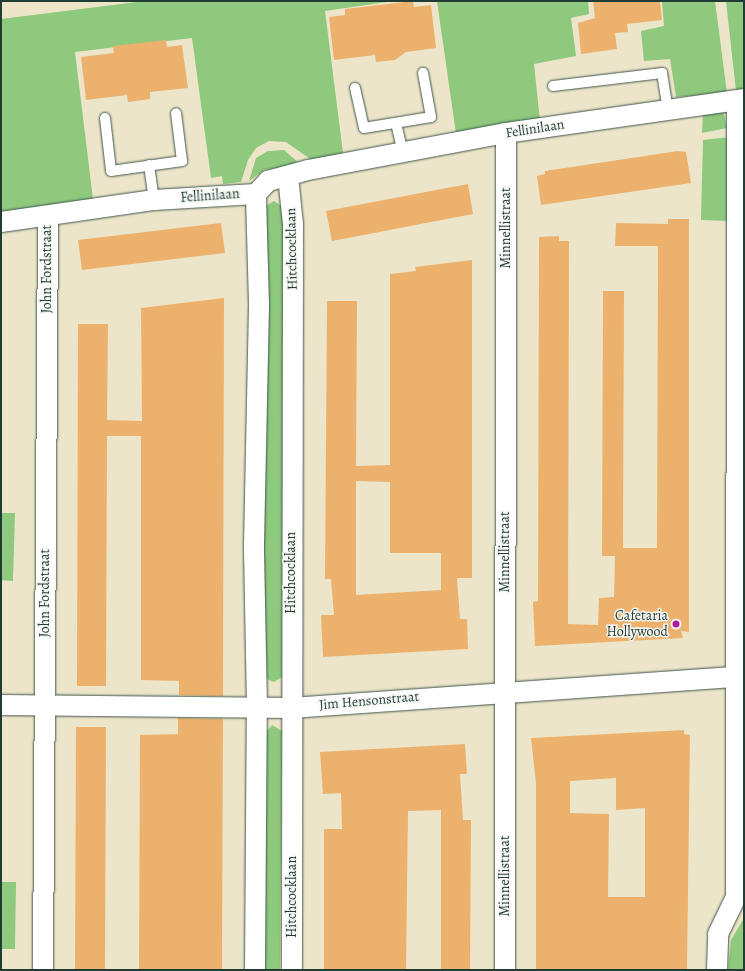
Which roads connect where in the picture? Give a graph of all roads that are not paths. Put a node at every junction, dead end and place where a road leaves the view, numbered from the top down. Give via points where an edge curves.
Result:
1 (423, 73) dead end
2 (553, 86) dead end
3 (355, 88) dead end
4 (740, 100) edge
5 (668, 110) junction
6 (176, 114) dead end
7 (105, 118) dead end
8 (396, 123) junction
9 (506, 133) junction
10 (403, 153) junction
11 (149, 166) junction
12 (288, 176) junction
13 (256, 194) junction
14 (154, 200) junction
15 (48, 216) junction
16 (1, 222) edge
17 (737, 677) junction
18 (505, 690) junction
19 (44, 704) junction
20 (1, 705) edge
21 (257, 707) junction
22 (291, 708) junction
23 (740, 900) edge
24 (43, 970) edge
25 (255, 970) edge
26 (292, 970) edge
27 (505, 970) edge
28 (718, 970) edge

1 - 8 lane via 431,117
2 - 5 lane via 662,73
3 - 8 lane via 364,128
4 - 5 street, Fellinilaan
4 - 17 street
5 - 9 street, Fellinilaan
6 - 11 lane via 182,161
7 - 11 lane via 112,171
8 - 10 lane
9 - 10 street, Fellinilaan
9 - 18 street, Minnellistraat
10 - 12 street, Fellinilaan
11 - 14 lane
12 - 13 street, Fellinilaan via 268,181
12 - 22 street, Hitchcocklaan via 293,224
13 - 14 street, Fellinilaan
13 - 21 street
14 - 15 street, Fellinilaan
15 - 16 street, Fellinilaan
15 - 19 street, John Fordstraat
17 - 18 street, Jim Hensonstraat
17 - 23 street
18 - 22 street, Jim Hensonstraat
18 - 27 street, Minnellistraat
19 - 20 street, Jim Hensonstraat
19 - 21 street, Jim Hensonstraat
19 - 24 street, John Fordstraat
21 - 22 street, Jim Hensonstraat
21 - 25 street
22 - 26 street, Hitchcocklaan
23 - 28 street via 718,934

